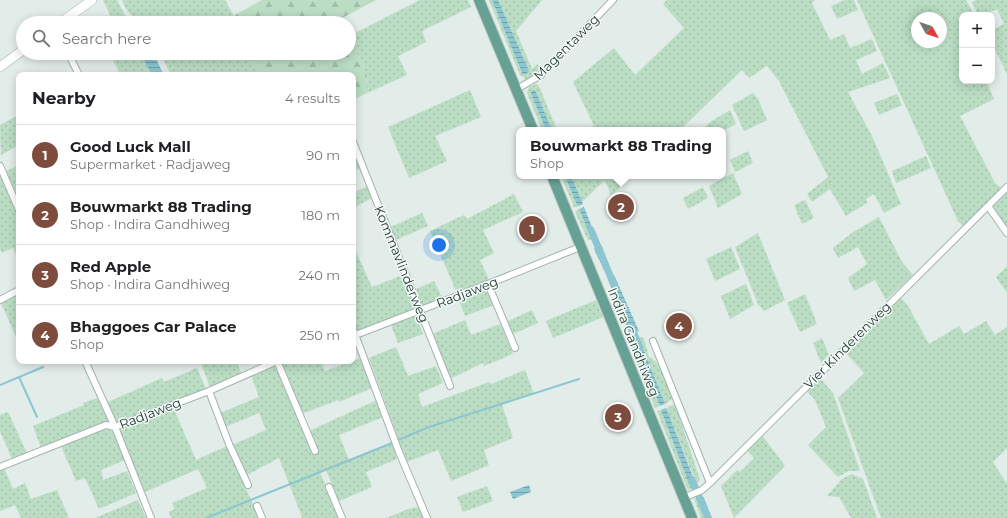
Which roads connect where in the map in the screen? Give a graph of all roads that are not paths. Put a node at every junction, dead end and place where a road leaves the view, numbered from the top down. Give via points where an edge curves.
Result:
1 (92, 0) edge
2 (479, 0) edge
3 (613, 0) edge
4 (70, 16) edge
5 (16, 55) edge
6 (72, 60) edge
7 (0, 67) edge
8 (78, 72) edge
9 (517, 88) junction
10 (532, 127) edge
11 (356, 150) edge
12 (0, 166) edge
13 (553, 179) edge
14 (1007, 187) edge
15 (16, 203) edge
16 (988, 206) junction
17 (1007, 233) edge
18 (580, 247) junction
19 (488, 284) junction
20 (16, 292) edge
21 (0, 300) edge
22 (420, 310) junction
23 (356, 335) edge
24 (356, 341) edge
25 (653, 341) dead end
26 (515, 348) dead end
27 (86, 364) edge
28 (270, 364) edge
29 (278, 364) edge
30 (450, 386) dead end
31 (209, 391) junction
32 (115, 427) junction
33 (315, 451) dead end
34 (0, 467) edge
35 (710, 483) junction
36 (248, 485) dead end
37 (329, 487) dead end
38 (687, 496) junction
39 (257, 506) dead end
40 (151, 518) edge
41 (262, 518) edge
42 (342, 518) edge
43 (427, 518) edge
44 (692, 518) edge

1 - 4 street
2 - 9 main road
3 - 9 street, Magentaweg via 541,75
5 - 7 street
6 - 8 street
9 - 10 main road
11 - 22 street, Kommavlinderweg
12 - 15 street
13 - 18 main road, Indira Gandhiweg
14 - 16 street, Vier Kinderenweg
16 - 17 street
16 - 35 street, Vier Kinderenweg
18 - 19 street, Radjaweg
18 - 38 main road, Indira Gandhiweg
19 - 22 street, Radjaweg
19 - 26 street
20 - 21 street
22 - 23 street, Radjaweg
22 - 30 street, Kommavlinderweg
24 - 43 street
25 - 35 street
27 - 32 street
28 - 31 street, Radjaweg
29 - 33 street
31 - 32 street, Radjaweg
31 - 36 street
32 - 34 street, Radjaweg via 106,425
32 - 40 street
35 - 38 street, Vier Kinderenweg via 702,490
37 - 42 street
38 - 44 main road, Indira Gandhiweg
39 - 41 street

